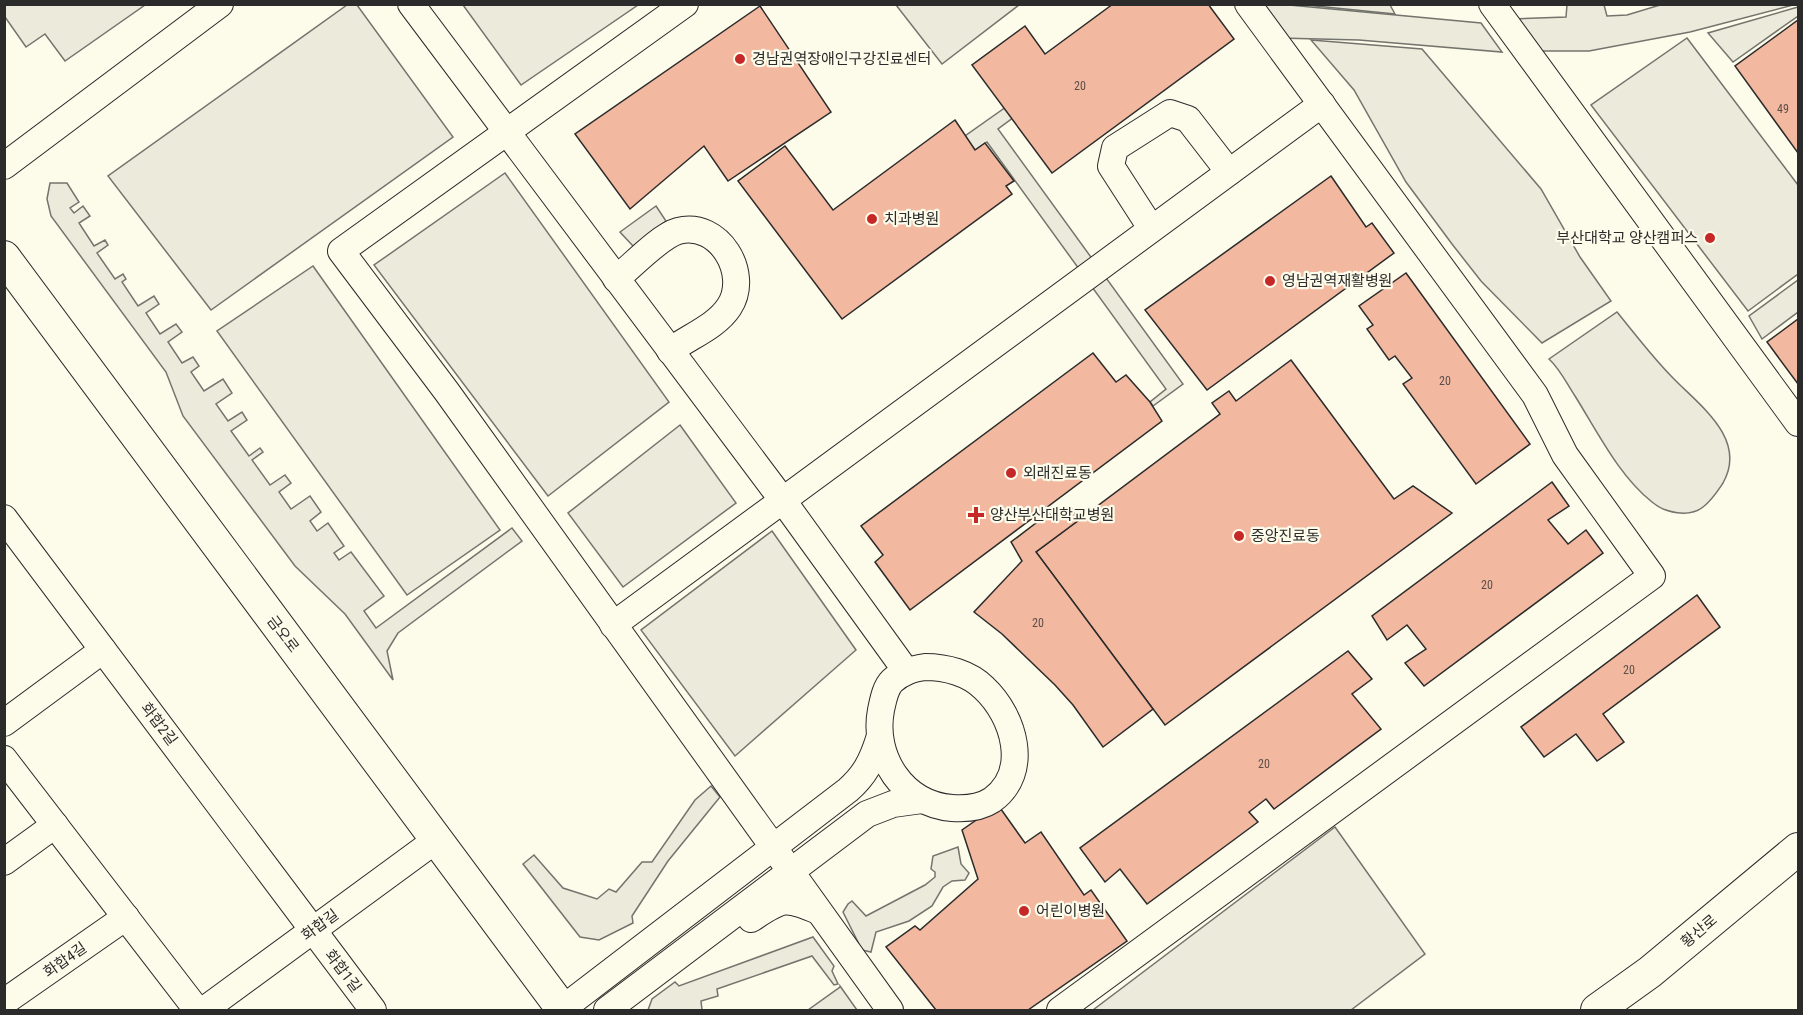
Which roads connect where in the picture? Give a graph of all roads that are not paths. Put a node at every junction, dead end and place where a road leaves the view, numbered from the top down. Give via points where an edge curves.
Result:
1 (220, 4) edge
2 (411, 4) edge
3 (686, 4) edge
4 (1248, 4) edge
5 (1492, 4) edge
6 (1322, 104) junction
7 (506, 133) junction
8 (4, 166) edge
9 (1229, 172) junction
10 (1152, 228) junction
11 (4, 257) edge
12 (616, 279) junction
13 (670, 351) junction
14 (1798, 423) edge
15 (784, 502) junction
16 (4, 518) edge
17 (614, 625) junction
18 (103, 650) junction
19 (906, 671) junction
20 (4, 723) edge
21 (879, 739) junction
22 (4, 759) edge
23 (922, 800) junction
24 (54, 825) junction
25 (436, 840) junction
26 (773, 847) junction
27 (1798, 849) edge
28 (4, 862) edge
29 (790, 872) junction
30 (818, 911) junction
31 (126, 917) junction
32 (313, 931) junction
33 (698, 939) junction
34 (4, 1002) edge
35 (562, 1010) edge
36 (197, 1011) edge
37 (204, 1011) edge
38 (372, 1011) edge
39 (607, 1011) edge
40 (890, 1011) edge
41 (1060, 1011) edge
42 (1597, 1011) edge

1 - 8 street
2 - 7 street
3 - 7 street
4 - 6 street
5 - 14 street
6 - 9 street
6 - 41 street via 1535,395 1565,455 1652,576
7 - 12 street
7 - 17 street via 341,251
9 - 10 street
9 - 10 street via 1188,119 1170,113 1115,148 1111,166
10 - 15 street
11 - 25 main road, 금오로
12 - 13 street
12 - 13 street via 677,231 690,230 718,240 732,257 735,291 730,307
13 - 15 street
15 - 17 street
15 - 19 street
16 - 18 street, 화합2길
17 - 26 street
18 - 20 street
18 - 32 street, 화합2길
19 - 21 street via 891,682 883,698
19 - 23 street via 941,667 967,676 983,687 1006,718 1016,753 1005,787 983,804 960,808
21 - 23 street via 884,757 900,784
21 - 26 street via 862,777
22 - 24 street
23 - 29 street via 893,804 867,814
24 - 28 street
24 - 31 street
25 - 32 street, 화합길
25 - 35 main road, 금오로
26 - 29 street
26 - 35 street
27 - 42 main road, 황산로
29 - 30 street
29 - 33 street
30 - 33 street via 796,901 780,901 726,934
30 - 40 street
31 - 34 street, 화합4길
31 - 36 street
32 - 37 street, 화합길
32 - 38 street, 화합1길
33 - 39 street

